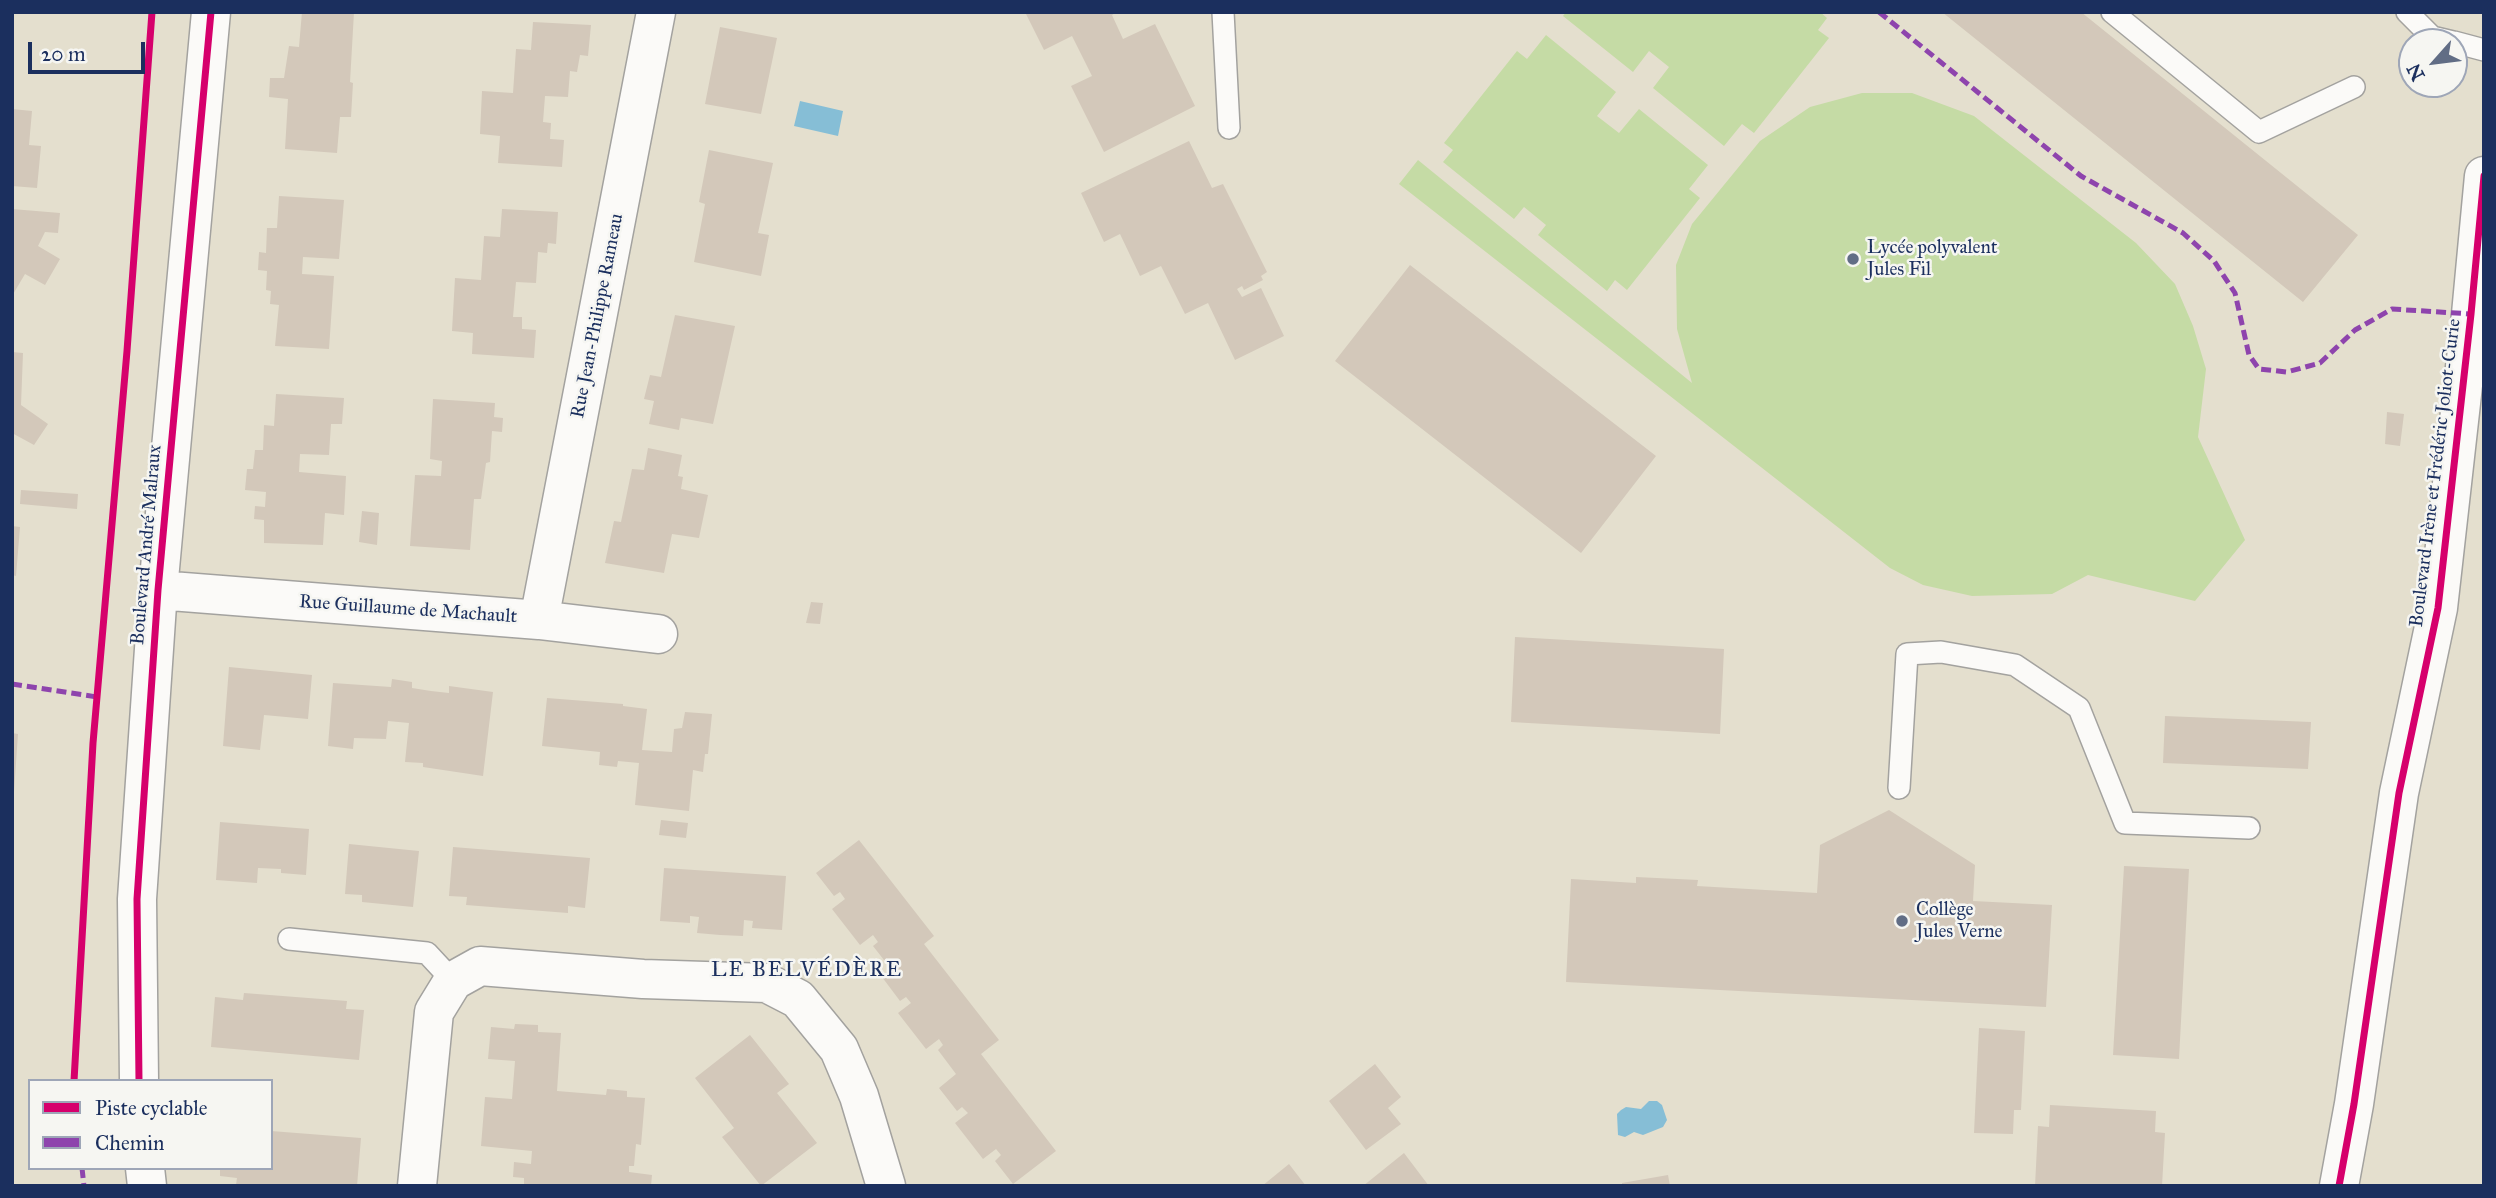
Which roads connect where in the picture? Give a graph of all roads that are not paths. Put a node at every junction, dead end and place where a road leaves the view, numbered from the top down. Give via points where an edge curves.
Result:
1 (211, 12) edge
2 (656, 12) edge
3 (1223, 12) edge
4 (2112, 12) edge
5 (2407, 12) edge
6 (2423, 28) edge
7 (2354, 87) dead end
8 (1229, 128) dead end
9 (2484, 176) edge
10 (158, 590) junction
11 (539, 620) junction
12 (658, 635) dead end
13 (1899, 788) dead end
14 (2249, 828) dead end
15 (289, 939) dead end
16 (453, 981) junction
17 (139, 1079) edge
18 (417, 1186) edge
19 (886, 1186) edge
20 (2339, 1186) edge

1 - 10 street, Boulevard André Malraux
2 - 11 street, Rue Jean-Philippe Rameau
3 - 8 lane
4 - 7 lane via 2259,132
5 - 6 lane
9 - 20 street, Boulevard Irène et Frédéric Joliot-Curie via 2438,608 2399,793
10 - 11 street, Rue Guillaume de Machault
10 - 17 street, Boulevard André Malraux via 137,899
11 - 12 street, Rue Guillaume de Machault
13 - 14 lane via 1907,654 1941,652 2015,665 2079,708 2125,823
15 - 16 lane via 427,953
16 - 18 street via 434,1012
16 - 19 street via 480,966 767,983 798,999 839,1049

